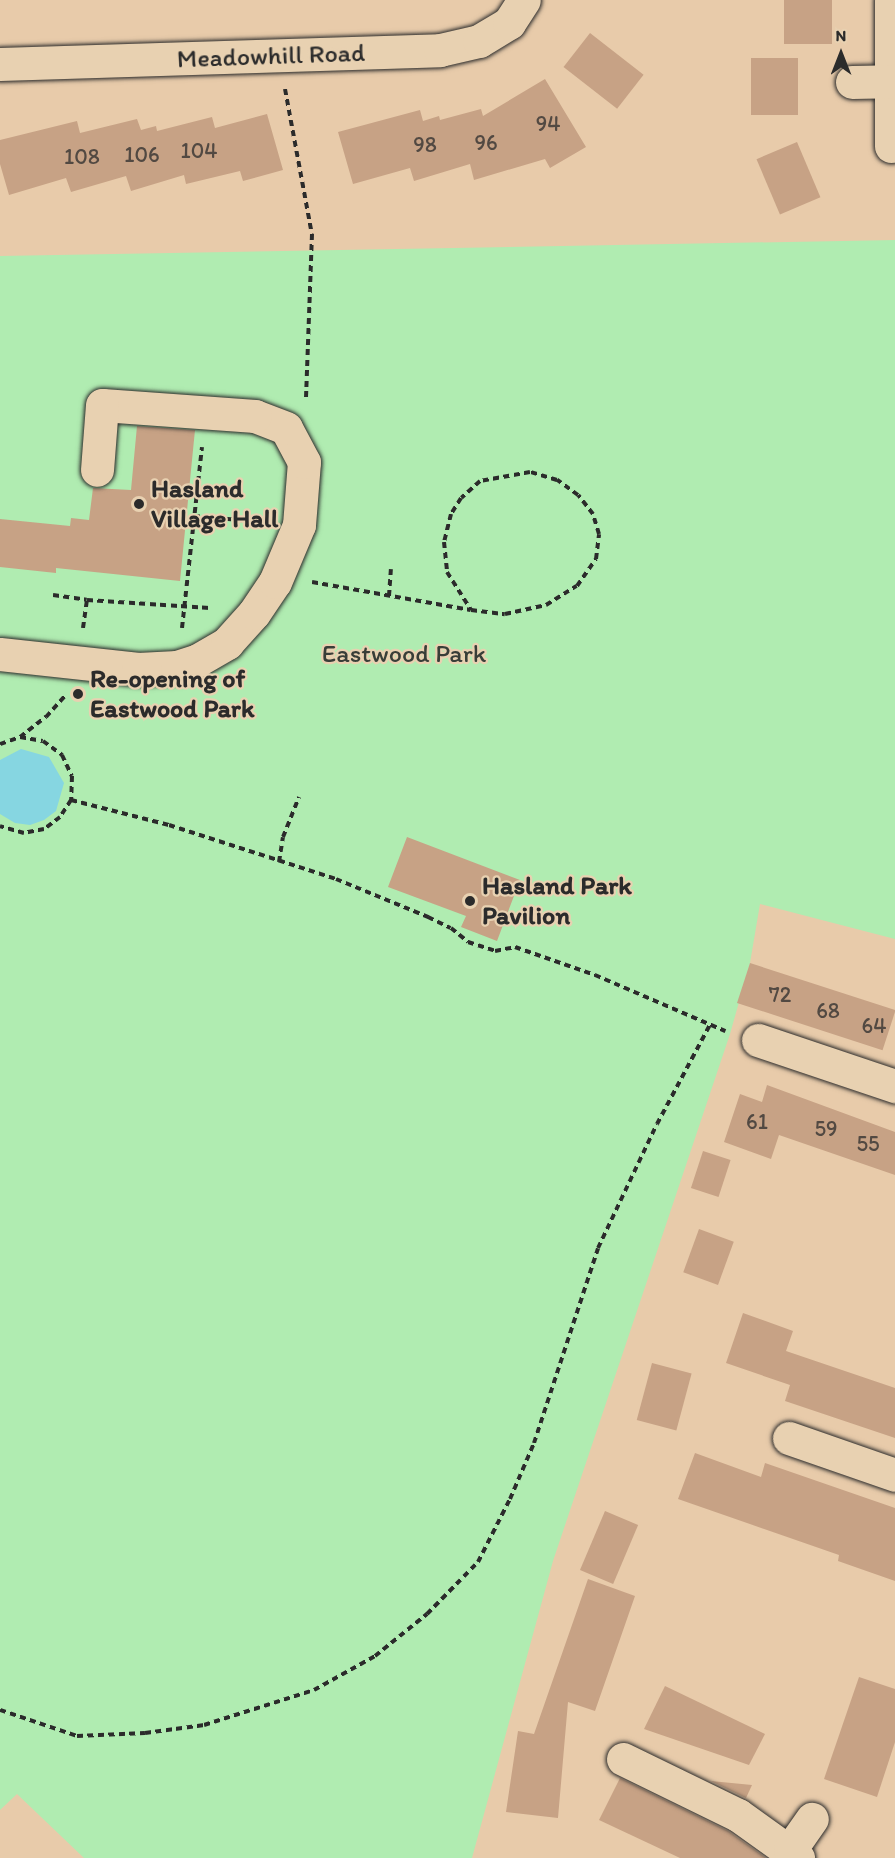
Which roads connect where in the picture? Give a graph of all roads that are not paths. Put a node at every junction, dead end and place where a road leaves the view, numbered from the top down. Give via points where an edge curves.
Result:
1 (524, 0) edge
2 (891, 0) edge
3 (0, 64) edge
4 (891, 81) junction
5 (852, 82) dead end
6 (891, 146) dead end
7 (97, 470) dead end
8 (0, 654) edge
9 (758, 1040) road end
10 (895, 1086) edge
11 (789, 1438) dead end
12 (895, 1475) edge
13 (623, 1759) dead end
14 (812, 1819) dead end
15 (794, 1854) edge

1 - 3 street, Meadowhill Road via 509,24 480,41 440,50
2 - 4 street
4 - 5 street
4 - 6 street
7 - 8 street via 102,405 255,416 286,428 304,462 299,525 277,576 254,613 227,643 177,667 138,669
9 - 10 street
11 - 12 street
13 - 15 street via 738,1815
14 - 15 street

